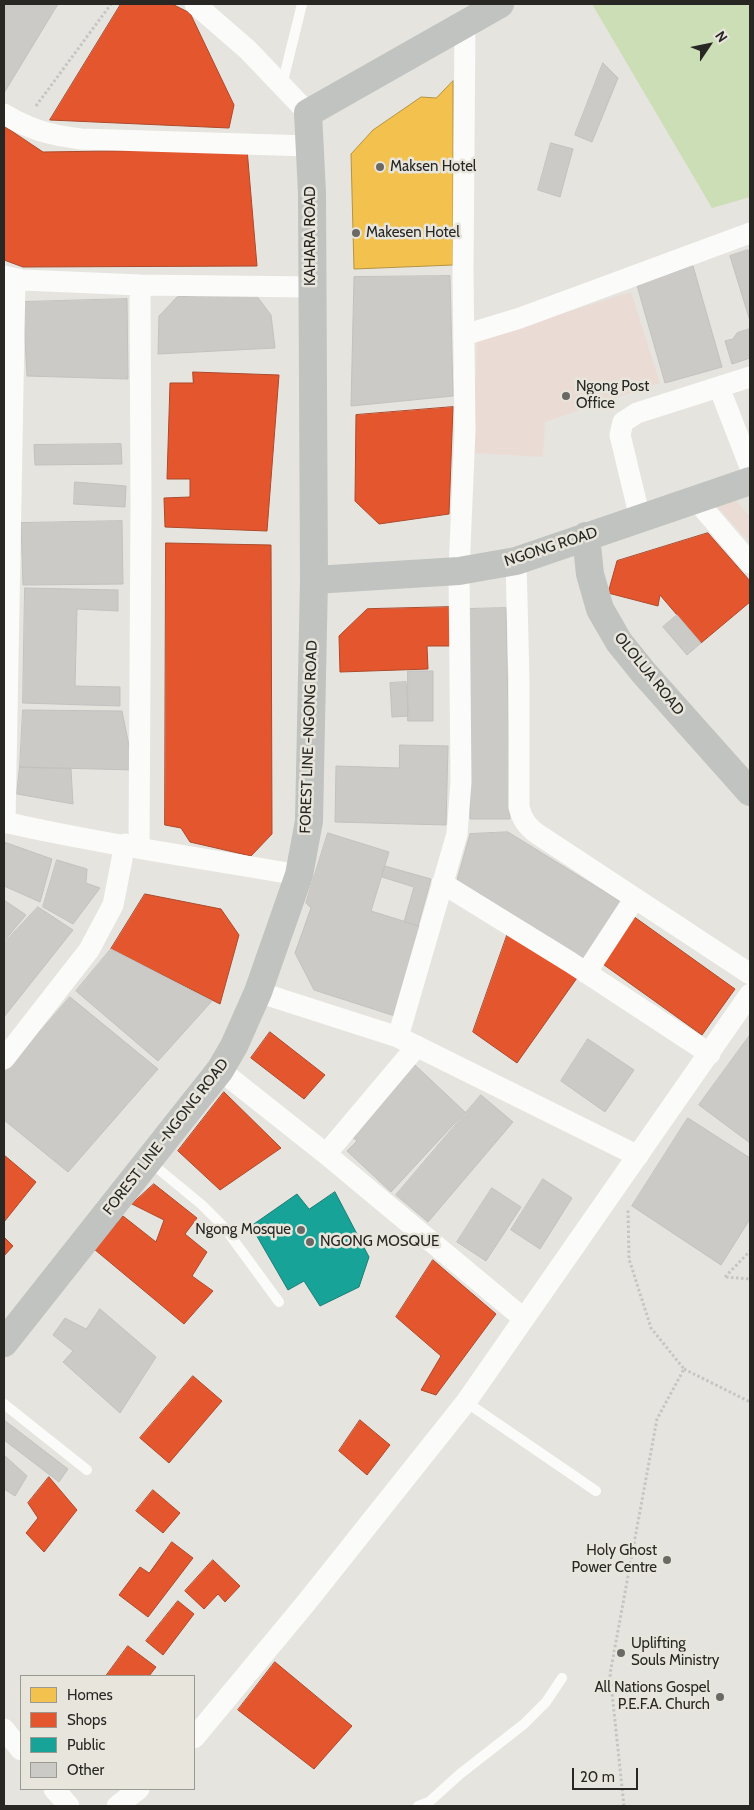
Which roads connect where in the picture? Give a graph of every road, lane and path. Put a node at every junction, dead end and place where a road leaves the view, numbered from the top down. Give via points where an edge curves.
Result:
1 (111, 4) edge
2 (195, 4) edge
3 (302, 4) edge
4 (500, 4) edge
5 (465, 24) junction
6 (282, 85) junction
7 (308, 113) junction
8 (4, 114) edge
9 (22, 125) junction
10 (309, 146) junction
11 (750, 233) edge
12 (9, 278) edge
13 (140, 285) junction
14 (312, 287) junction
15 (464, 335) junction
16 (750, 377) edge
17 (719, 387) junction
18 (750, 467) edge
19 (750, 481) edge
20 (696, 500) junction
21 (640, 518) junction
22 (586, 536) junction
23 (516, 561) junction
24 (750, 563) edge
25 (459, 570) junction
26 (314, 580) junction
27 (750, 792) edge
28 (4, 822) edge
29 (132, 845) junction
30 (300, 875) junction
31 (442, 883) junction
32 (635, 898) junction
33 (586, 973) junction
34 (750, 974) edge
35 (258, 992) junction
36 (750, 994) edge
37 (407, 1041) junction
38 (710, 1054) junction
39 (4, 1060) edge
40 (220, 1070) junction
41 (326, 1154) junction
42 (638, 1156) junction
43 (149, 1162) junction
44 (629, 1200) dead end
45 (750, 1251) edge
46 (750, 1279) edge
47 (279, 1302) dead end
48 (523, 1318) junction
49 (4, 1343) edge
50 (684, 1369) junction
51 (466, 1402) junction
52 (750, 1402) edge
53 (4, 1404) edge
54 (87, 1470) dead end
55 (596, 1491) dead end
56 (562, 1678) dead end
57 (4, 1729) edge
58 (195, 1737) edge
59 (20, 1749) edge
60 (55, 1790) edge
61 (138, 1790) edge
62 (69, 1806) edge
63 (117, 1806) edge
64 (418, 1806) edge
65 (624, 1806) edge

1 - 9 path
2 - 6 street
3 - 6 lane
4 - 5 main road
5 - 7 main road
5 - 15 street
6 - 7 street
7 - 10 main road, KAHARA ROAD
8 - 9 street
9 - 10 street via 48,135 81,139
10 - 14 main road, KAHARA ROAD
11 - 15 street via 520,318
12 - 13 street
12 - 28 street
13 - 14 street
13 - 29 street via 141,534
14 - 26 main road, KAHARA ROAD
15 - 25 street via 465,430
16 - 17 street
17 - 18 street
17 - 21 street via 637,414 623,422 620,435
19 - 20 main road, NGONG ROAD
20 - 21 main road, NGONG ROAD
20 - 24 street
21 - 22 main road, NGONG ROAD
22 - 23 main road, NGONG ROAD
22 - 27 main road, OLOLUA ROAD via 590,574 600,609 619,642
23 - 25 main road, NGONG ROAD
23 - 32 street via 519,807 522,817 536,833
25 - 26 main road, NGONG ROAD
25 - 31 street via 461,782 457,834
26 - 30 main road, FOREST LINE -NGONG ROAD via 309,821
28 - 29 street via 73,838
29 - 30 street
29 - 39 street via 113,905 89,950
30 - 35 main road, FOREST LINE -NGONG ROAD
31 - 33 street
31 - 37 street
32 - 33 street
32 - 34 street
33 - 38 street
35 - 37 street
35 - 40 main road, FOREST LINE -NGONG ROAD
36 - 38 street
37 - 41 street
37 - 42 street
38 - 42 street
40 - 41 street
40 - 43 main road, FOREST LINE -NGONG ROAD
41 - 48 street
42 - 48 street
43 - 47 lane via 224,1227
43 - 49 main road, FOREST LINE -NGONG ROAD
44 - 50 path via 629,1259 650,1328
45 - 46 path via 726,1277
48 - 51 street
50 - 52 path
50 - 65 path via 657,1418 610,1674
51 - 55 lane
51 - 58 street
53 - 54 lane
56 - 64 lane via 546,1702 524,1724 433,1798
57 - 59 street
60 - 62 street
61 - 63 street

